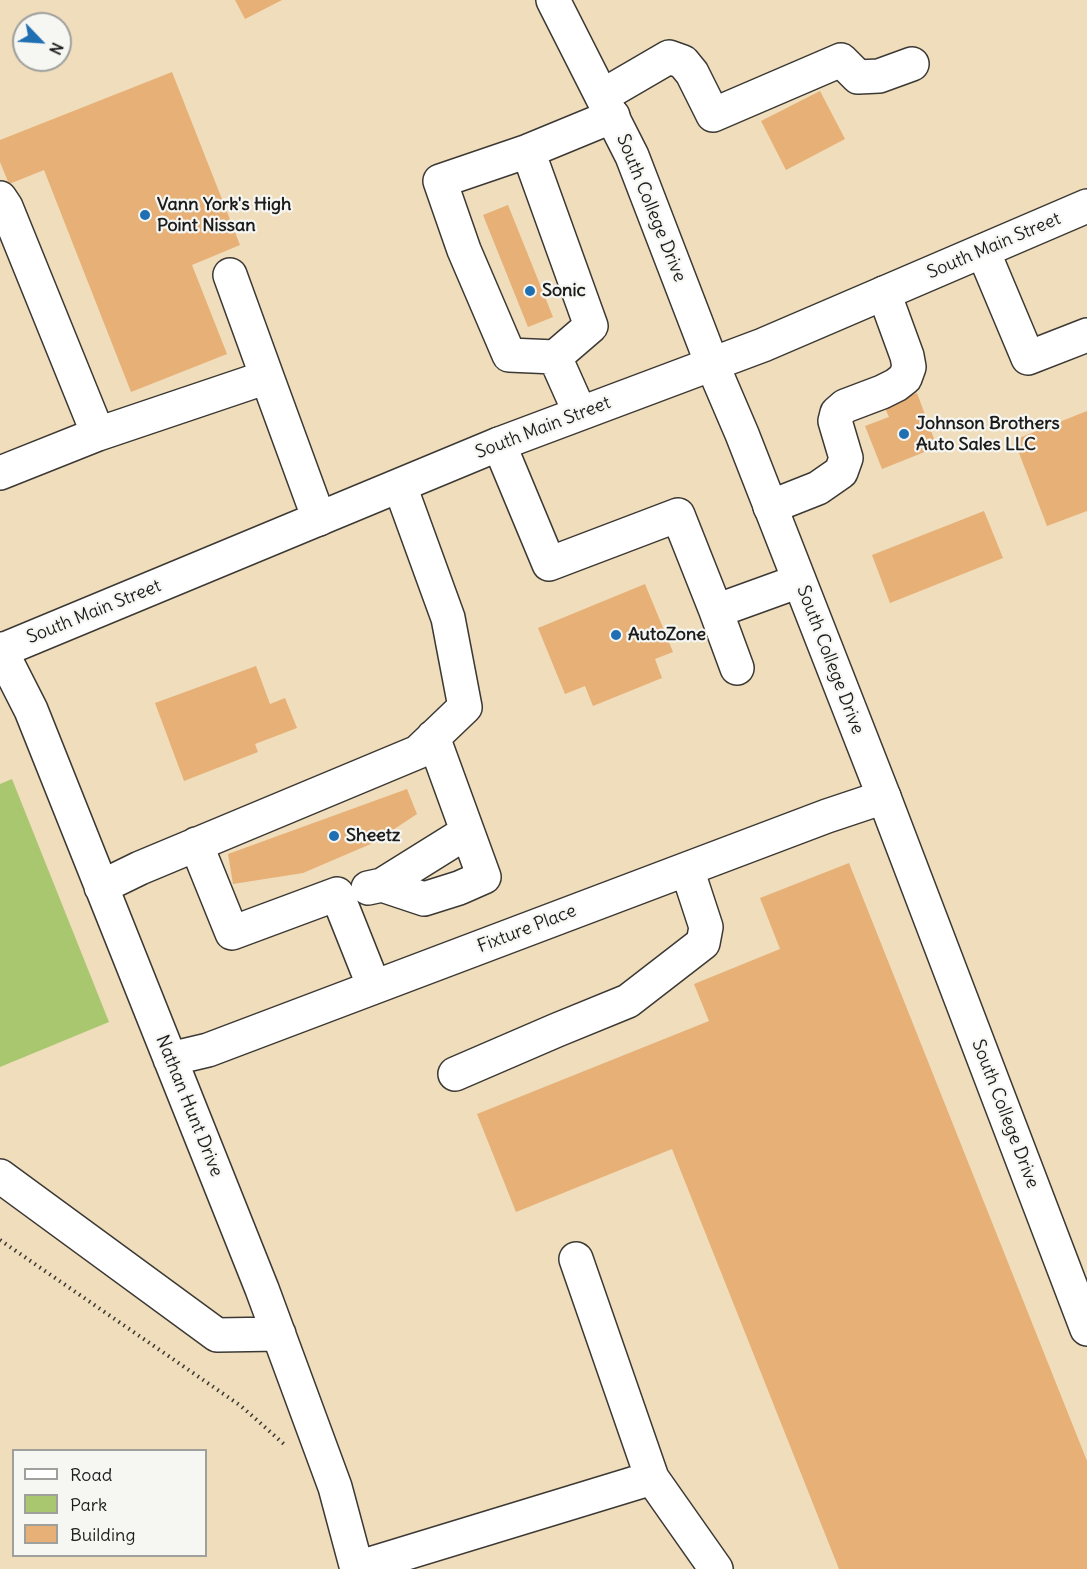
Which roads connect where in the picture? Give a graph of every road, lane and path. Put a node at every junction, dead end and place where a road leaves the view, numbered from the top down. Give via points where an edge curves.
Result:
1 (553, 0) edge
2 (912, 64) dead end
3 (607, 106) junction
4 (515, 156) junction
5 (0, 198) edge
6 (1085, 214) edge
7 (983, 251) junction
8 (230, 275) dead end
9 (884, 293) junction
10 (1087, 335) edge
11 (555, 357) junction
12 (712, 364) junction
13 (267, 377) junction
14 (580, 414) junction
15 (98, 434) junction
16 (499, 444) junction
17 (0, 474) edge
18 (400, 486) junction
19 (770, 507) junction
20 (319, 519) junction
21 (799, 580) junction
22 (716, 611) junction
23 (0, 650) edge
24 (737, 668) dead end
25 (433, 737) junction
26 (884, 797) junction
27 (467, 832) junction
28 (196, 844) junction
29 (687, 869) junction
30 (382, 885) junction
31 (101, 887) junction
32 (337, 894) junction
33 (374, 987) junction
34 (170, 1059) junction
35 (454, 1074) dead end
36 (0, 1176) edge
37 (0, 1240) edge
38 (576, 1259) dead end
39 (1087, 1329) edge
40 (279, 1334) junction
41 (290, 1455) dead end
42 (652, 1478) junction
43 (357, 1568) edge
44 (716, 1569) edge

1 - 3 main road, South College Drive
2 - 3 main road via 879,76 858,77 841,60 713,115 692,73 683,62 669,57
3 - 4 main road
3 - 12 main road, South College Drive via 632,156
4 - 11 main road via 591,326
4 - 11 main road via 440,181 464,250 509,355
5 - 15 main road
6 - 7 main road, South Main Street
7 - 9 main road, South Main Street
7 - 10 main road via 1028,358
8 - 13 main road
9 - 12 main road, South Main Street
9 - 19 main road via 907,356 905,378 837,413 835,421 846,458 841,472 818,488
11 - 14 main road
12 - 14 main road, South Main Street
12 - 19 main road, South College Drive
13 - 15 main road
13 - 20 main road
14 - 16 main road, South Main Street
15 - 17 main road
16 - 18 main road, South Main Street
16 - 22 main road via 549,564 678,515
18 - 20 main road, South Main Street
18 - 25 main road via 448,618 465,707
19 - 21 main road, South College Drive
20 - 23 main road, South Main Street
21 - 22 main road
21 - 26 main road, South College Drive
22 - 24 main road
23 - 31 main road, Nathan Hunt Drive via 31,710
25 - 27 main road
25 - 28 main road via 418,752
26 - 29 main road, Fixture Place
26 - 39 main road, South College Drive
27 - 30 main road
27 - 30 main road via 484,877 424,899
28 - 31 main road
28 - 32 main road via 232,933
29 - 33 main road, Fixture Place
29 - 35 main road via 706,927 703,943 628,1001
30 - 32 main road
31 - 34 main road, Nathan Hunt Drive
32 - 33 main road
33 - 34 main road, Fixture Place via 208,1050
34 - 40 main road, Nathan Hunt Drive
36 - 40 main road via 217,1335
37 - 41 path via 241,1406 285,1444
38 - 42 main road
40 - 43 main road, Nathan Hunt Drive via 335,1486
42 - 43 main road
42 - 44 main road

